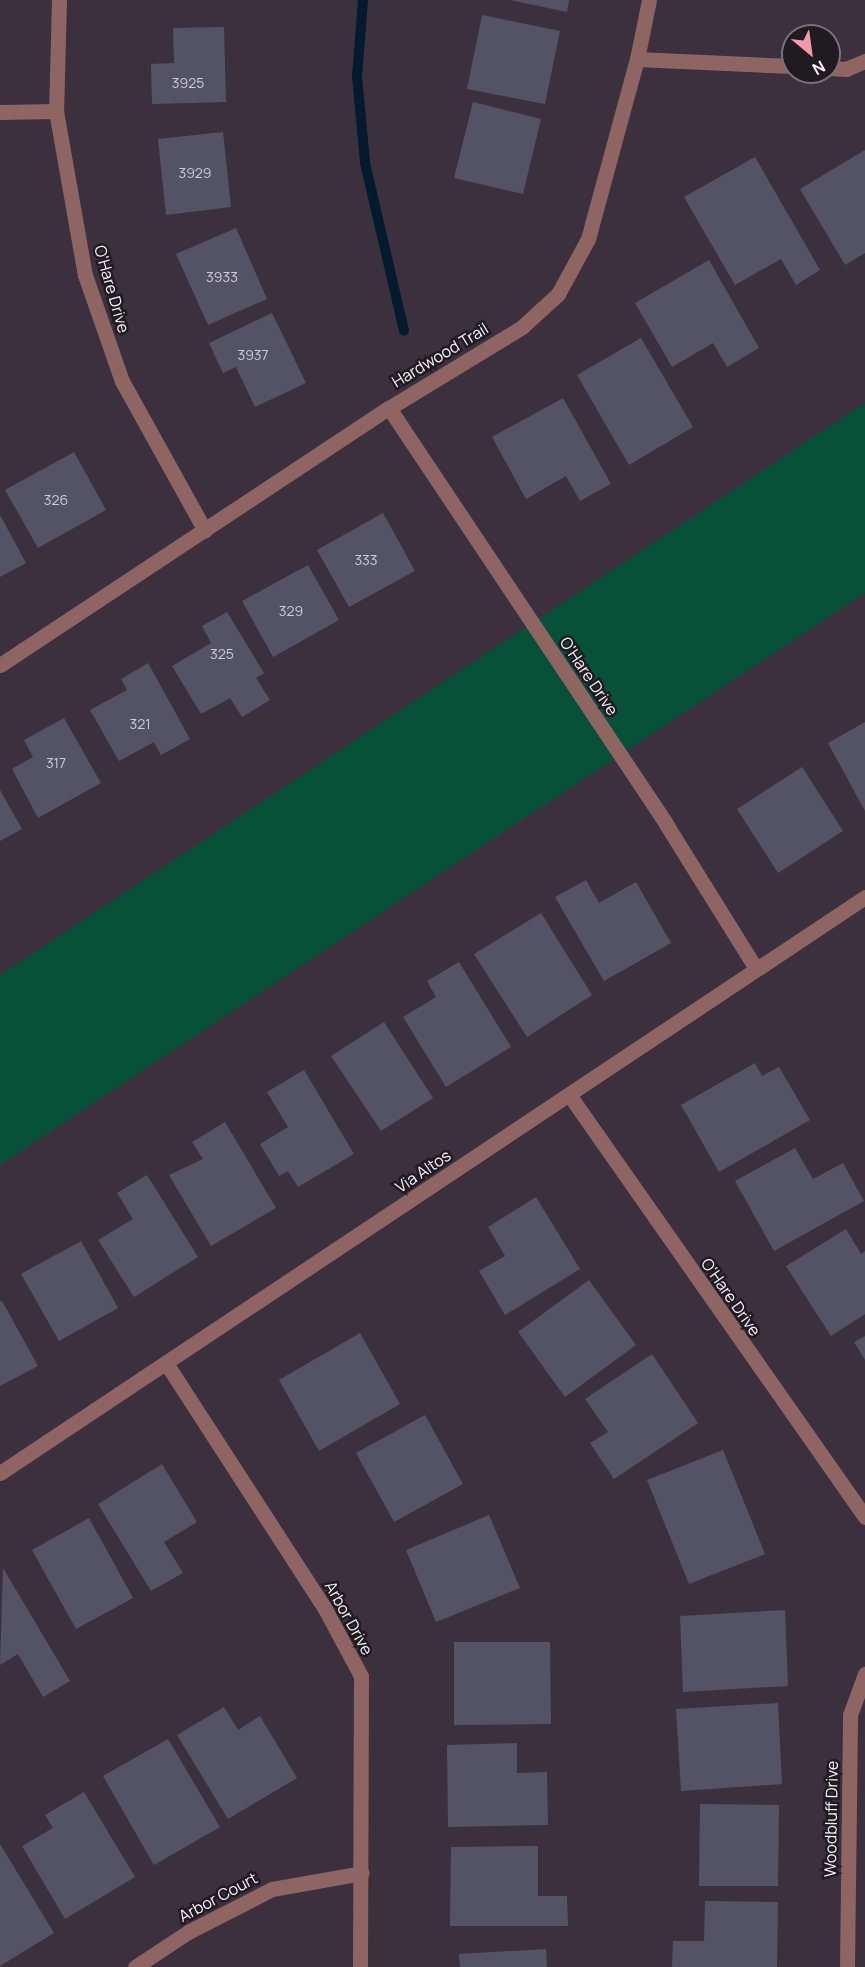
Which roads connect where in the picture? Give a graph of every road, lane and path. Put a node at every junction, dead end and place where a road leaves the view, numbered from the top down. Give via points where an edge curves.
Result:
1 (59, 0) edge
2 (649, 0) edge
3 (637, 59) junction
4 (865, 61) edge
5 (781, 65) edge
6 (841, 69) edge
7 (56, 111) junction
8 (0, 112) edge
9 (388, 408) junction
10 (205, 531) junction
11 (0, 665) edge
12 (865, 897) edge
13 (755, 967) junction
14 (570, 1096) junction
15 (166, 1363) junction
16 (0, 1473) edge
17 (865, 1517) edge
18 (865, 1674) edge
19 (362, 1873) junction
20 (135, 1967) edge
21 (360, 1967) edge
22 (847, 1967) edge

1 - 7 street, O'Hare Drive
2 - 3 street, Hardwood Trail
3 - 5 street
3 - 9 street, Hardwood Trail via 588,239 558,294 522,327
4 - 6 street
7 - 8 street
7 - 10 street, O'Hare Drive via 85,275 122,381
9 - 10 street, Hardwood Trail
9 - 13 street, O'Hare Drive via 666,824
10 - 11 street, Hardwood Trail
12 - 13 street, Via Altos
13 - 14 street, Via Altos
14 - 15 street, Via Altos
14 - 17 street, O'Hare Drive
15 - 16 street, Via Altos
15 - 19 street, Arbor Drive via 324,1607 361,1676
18 - 22 street, Woodbluff Drive via 850,1715
19 - 20 street, Arbor Court via 272,1890 188,1932
19 - 21 street, Arbor Drive

